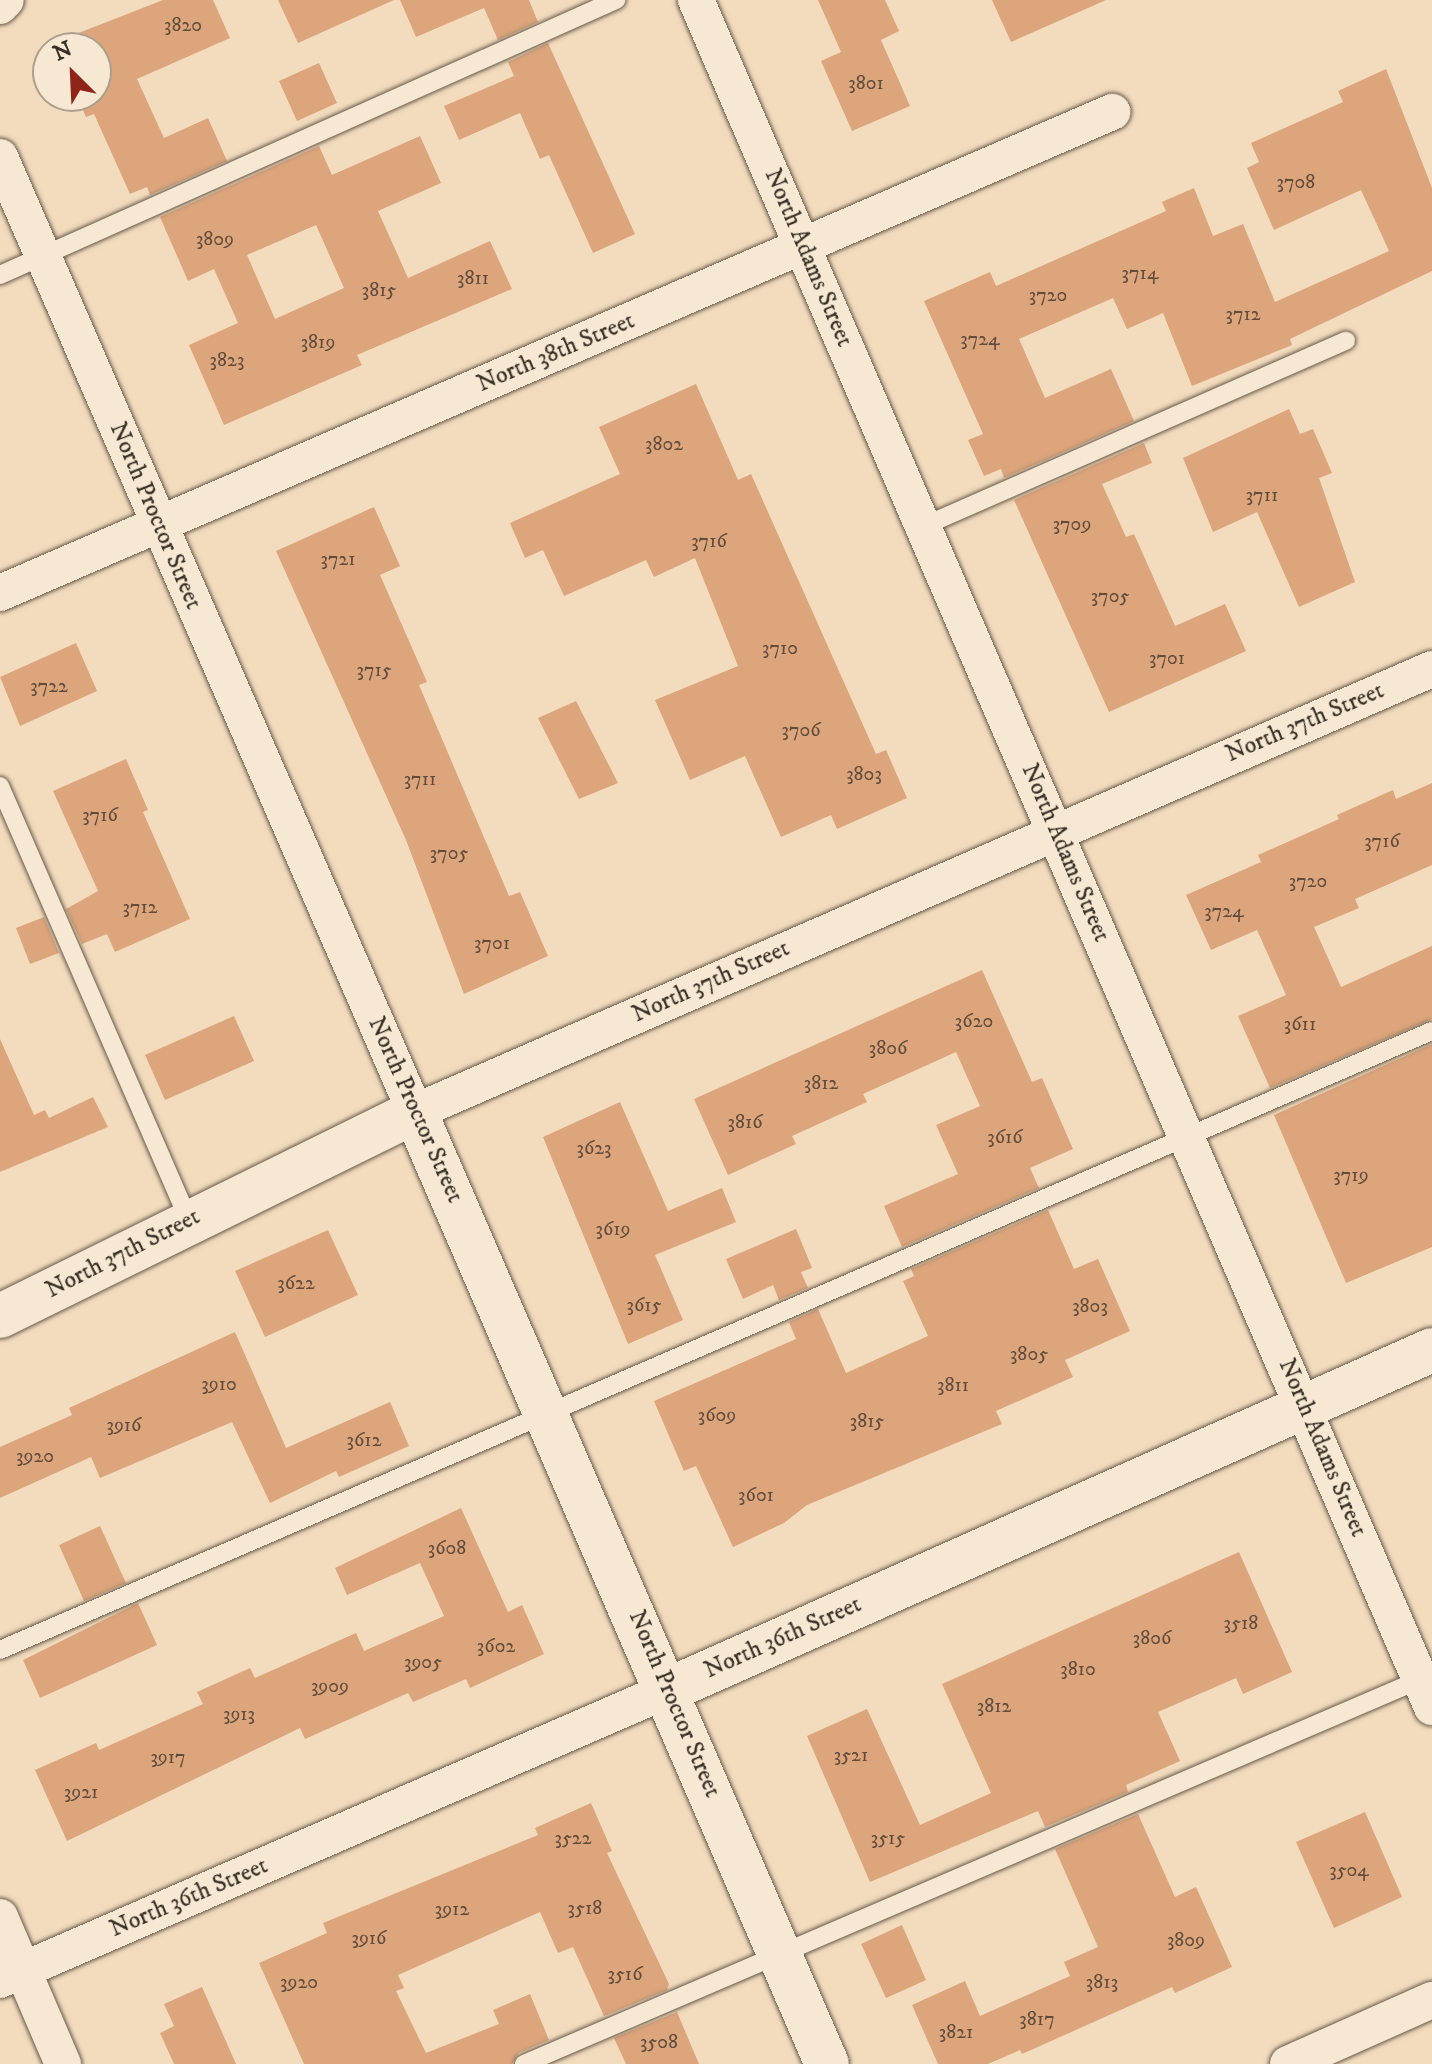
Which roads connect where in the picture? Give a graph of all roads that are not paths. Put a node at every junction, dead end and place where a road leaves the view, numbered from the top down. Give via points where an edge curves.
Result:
1 (6, 0) edge
2 (616, 0) edge
3 (696, 0) edge
4 (0, 6) edge
5 (1112, 112) dead end
6 (0, 157) edge
7 (803, 246) junction
8 (43, 257) junction
9 (0, 275) edge
10 (1346, 341) dead end
11 (158, 525) junction
12 (924, 526) junction
13 (0, 593) edge
14 (1432, 669) edge
15 (0, 786) edge
16 (1056, 831) junction
17 (1432, 1031) edge
18 (415, 1112) junction
19 (1188, 1136) junction
20 (189, 1220) junction
21 (0, 1316) edge
22 (1432, 1350) edge
23 (1304, 1404) junction
24 (547, 1413) junction
25 (0, 1650) edge
26 (1428, 1687) edge
27 (668, 1690) junction
28 (0, 1917) edge
29 (781, 1955) junction
30 (12, 1975) edge
31 (1432, 2000) edge
32 (63, 2064) edge
33 (524, 2064) edge
34 (827, 2064) edge
35 (1288, 2064) edge

1 - 4 street
2 - 8 lane
3 - 7 street, North Adams Street
5 - 7 street, North 38th Street
6 - 8 street, North Proctor Street
7 - 11 street, North 38th Street
7 - 12 street, North Adams Street
8 - 9 lane
8 - 11 street, North Proctor Street
10 - 12 lane
11 - 13 street, North 38th Street
11 - 18 street, North Proctor Street
12 - 16 street, North Adams Street
14 - 16 street, North 37th Street
15 - 20 lane
16 - 18 street, North 37th Street
16 - 19 street, North Adams Street
17 - 19 lane
18 - 20 street, North 37th Street
18 - 24 street, North Proctor Street
19 - 23 street, North Adams Street
19 - 24 lane
20 - 21 street, North 37th Street
22 - 23 street, North 36th Street
23 - 26 street, North Adams Street
23 - 27 street, North 36th Street
24 - 25 lane
24 - 27 street, North Proctor Street
26 - 29 lane
27 - 29 street, North Proctor Street
27 - 30 street, North 36th Street
28 - 30 street
29 - 33 lane
29 - 34 street, North Proctor Street
30 - 32 street
31 - 35 street

